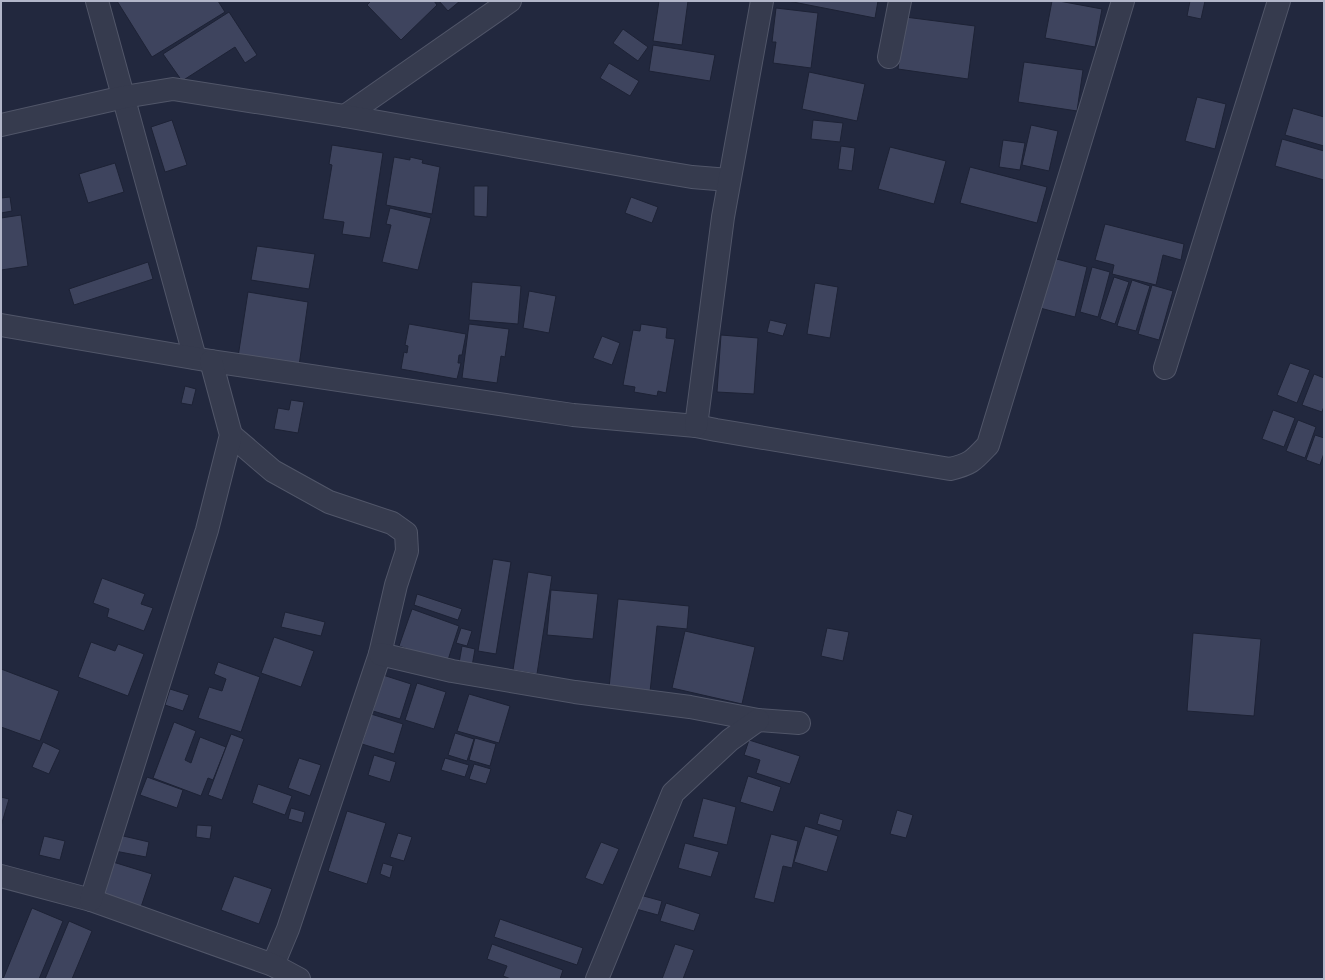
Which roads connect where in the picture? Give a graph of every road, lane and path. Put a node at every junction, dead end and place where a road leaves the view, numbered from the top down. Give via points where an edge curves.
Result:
1 (97, 1) edge
2 (510, 1) edge
3 (762, 1) edge
4 (900, 1) edge
5 (1123, 1) edge
6 (1279, 1) edge
7 (889, 57) dead end
8 (124, 97) junction
9 (345, 116) junction
10 (1, 125) edge
11 (729, 180) junction
12 (1, 325) edge
13 (203, 360) junction
14 (1165, 368) dead end
15 (696, 426) junction
16 (231, 435) junction
17 (380, 654) junction
18 (758, 720) junction
19 (799, 724) dead end
20 (1, 876) edge
21 (92, 900) junction
22 (273, 965) junction
23 (299, 979) edge
24 (597, 979) edge

1 - 8 street
2 - 9 street
3 - 11 street
4 - 7 street
5 - 15 street via 988,445 974,460 950,469
6 - 14 street
8 - 9 street via 173,89
8 - 10 street
8 - 13 street
9 - 11 street via 656,171
11 - 15 street
12 - 13 street
13 - 15 street via 574,415
13 - 16 street
16 - 17 street via 273,471 329,502 392,523 406,533 407,551
16 - 21 street via 207,530
17 - 18 street via 452,671 575,692 690,707
17 - 22 street via 288,929
18 - 19 street
18 - 24 street via 730,740 673,793
20 - 21 street
21 - 22 street
22 - 23 street

